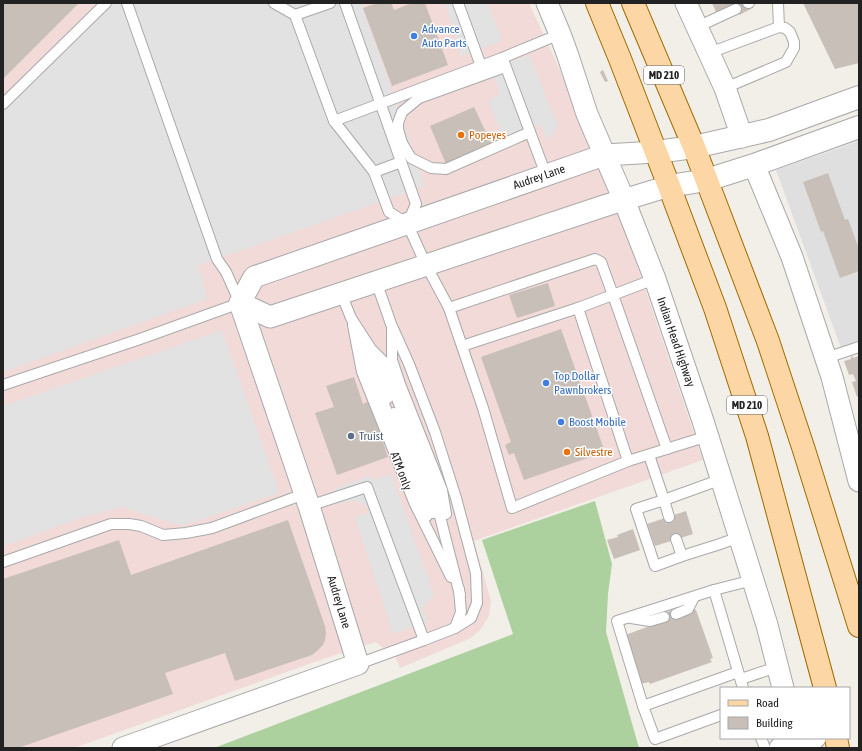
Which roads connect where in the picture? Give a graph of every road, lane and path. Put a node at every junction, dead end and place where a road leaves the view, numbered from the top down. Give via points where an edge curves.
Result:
1 (106, 3) edge
2 (127, 3) edge
3 (274, 3) edge
4 (330, 3) edge
5 (345, 3) edge
6 (458, 3) edge
7 (547, 3) edge
8 (596, 3) edge
9 (633, 3) edge
10 (686, 3) edge
11 (778, 3) edge
12 (736, 9) dead end
13 (296, 14) junction
14 (779, 26) junction
15 (697, 27) junction
16 (560, 34) junction
17 (709, 53) junction
18 (504, 63) junction
19 (481, 66) junction
20 (725, 88) junction
21 (859, 97) edge
22 (3, 104) edge
23 (380, 104) junction
24 (334, 121) junction
25 (859, 127) edge
26 (530, 132) junction
27 (742, 137) junction
28 (694, 147) junction
29 (656, 152) junction
30 (604, 155) junction
31 (401, 162) junction
32 (754, 165) junction
33 (374, 172) junction
34 (546, 175) junction
35 (707, 180) junction
36 (670, 186) junction
37 (624, 200) junction
38 (407, 223) junction
39 (426, 265) junction
40 (655, 279) junction
41 (376, 281) junction
42 (341, 293) junction
43 (613, 295) junction
44 (240, 303) junction
45 (449, 308) junction
46 (578, 308) junction
47 (351, 318) junction
48 (392, 324) junction
49 (462, 346) junction
50 (859, 347) edge
51 (371, 349) junction
52 (826, 358) junction
53 (385, 363) junction
54 (3, 385) edge
55 (708, 436) junction
56 (667, 449) junction
57 (649, 454) junction
58 (628, 461) junction
59 (722, 479) junction
60 (859, 482) edge
61 (306, 500) junction
62 (664, 500) junction
63 (669, 517) dead end
64 (740, 536) junction
65 (676, 539) dead end
66 (682, 556) junction
67 (3, 562) edge
68 (753, 580) junction
69 (714, 590) junction
70 (460, 595) junction
71 (694, 597) junction
72 (676, 614) dead end
73 (664, 617) dead end
74 (628, 618) junction
75 (859, 626) edge
76 (455, 628) junction
77 (424, 640) junction
78 (358, 664) junction
79 (777, 667) junction
80 (741, 680) edge
81 (783, 687) edge
82 (824, 687) edge
83 (643, 706) junction
84 (720, 715) edge
85 (123, 748) edge

1 - 22 lane
2 - 44 lane via 217,259
3 - 13 lane
4 - 13 lane
5 - 23 lane
6 - 19 lane
7 - 16 street, Indian Head Highway
8 - 29 main road, MD 210
9 - 28 main road, MD 210
10 - 15 street
11 - 14 lane
12 - 15 lane
13 - 24 lane
14 - 17 lane
14 - 20 lane via 790,32 794,42 794,48 786,62
15 - 17 street
16 - 18 lane
16 - 30 street, Indian Head Highway
17 - 20 street
18 - 19 lane
18 - 26 lane
18 - 26 lane via 419,98 402,112 398,123 402,142 411,158 431,168 446,169
19 - 23 lane
20 - 27 street
21 - 27 street, Audrey Lane via 769,130
23 - 24 lane
23 - 31 lane
24 - 33 lane
25 - 32 street
26 - 34 lane
27 - 28 street, Audrey Lane
28 - 29 street, Audrey Lane
28 - 35 main road, MD 210
29 - 30 street, Audrey Lane
29 - 36 main road, MD 210
30 - 34 street, Audrey Lane
30 - 37 street, Indian Head Highway
31 - 33 lane
31 - 38 lane via 416,204
32 - 35 street
32 - 52 street via 792,257
33 - 38 lane via 389,212
34 - 38 street, Audrey Lane
35 - 36 street
35 - 75 main road, MD 210 via 768,341
36 - 37 street
36 - 82 main road, MD 210 via 715,308 757,436
37 - 39 street
37 - 40 street, Indian Head Highway
38 - 39 lane
38 - 44 street, Audrey Lane via 254,277
39 - 41 street
39 - 45 lane
40 - 43 lane
40 - 55 street, Indian Head Highway
41 - 42 street
41 - 48 lane
42 - 44 street via 270,316
42 - 47 lane
43 - 45 lane via 601,262 595,259
43 - 46 lane
43 - 56 lane
44 - 54 lane
44 - 61 street, Audrey Lane
45 - 49 lane
46 - 49 lane
46 - 58 lane
47 - 51 lane
47 - 70 lane via 420,499
48 - 53 lane
48 - 70 lane via 392,360 442,490
48 - 76 lane via 435,432 476,573 477,603 471,618
49 - 58 lane via 512,508
50 - 52 lane
51 - 53 lane
51 - 70 lane via 428,496
52 - 60 street
53 - 70 lane via 434,494
55 - 56 lane
55 - 59 street, Indian Head Highway
56 - 57 lane
57 - 58 lane
57 - 62 lane
59 - 62 lane
59 - 64 street, Indian Head Highway
61 - 67 lane via 212,528 186,533 163,535 140,526 110,524
61 - 77 lane via 367,487
61 - 78 street, Audrey Lane
62 - 63 lane
62 - 66 lane via 636,509 656,566
64 - 66 lane
64 - 68 street, Indian Head Highway
65 - 66 lane
68 - 69 lane
68 - 79 street, Indian Head Highway
69 - 71 lane
69 - 80 lane
70 - 76 lane via 461,612
71 - 72 lane via 688,609
71 - 74 lane
73 - 74 lane via 650,622
74 - 83 lane via 617,622
76 - 77 lane
77 - 78 lane
78 - 85 street
79 - 80 lane
79 - 81 street, Indian Head Highway
80 - 83 lane
83 - 84 lane via 655,739

